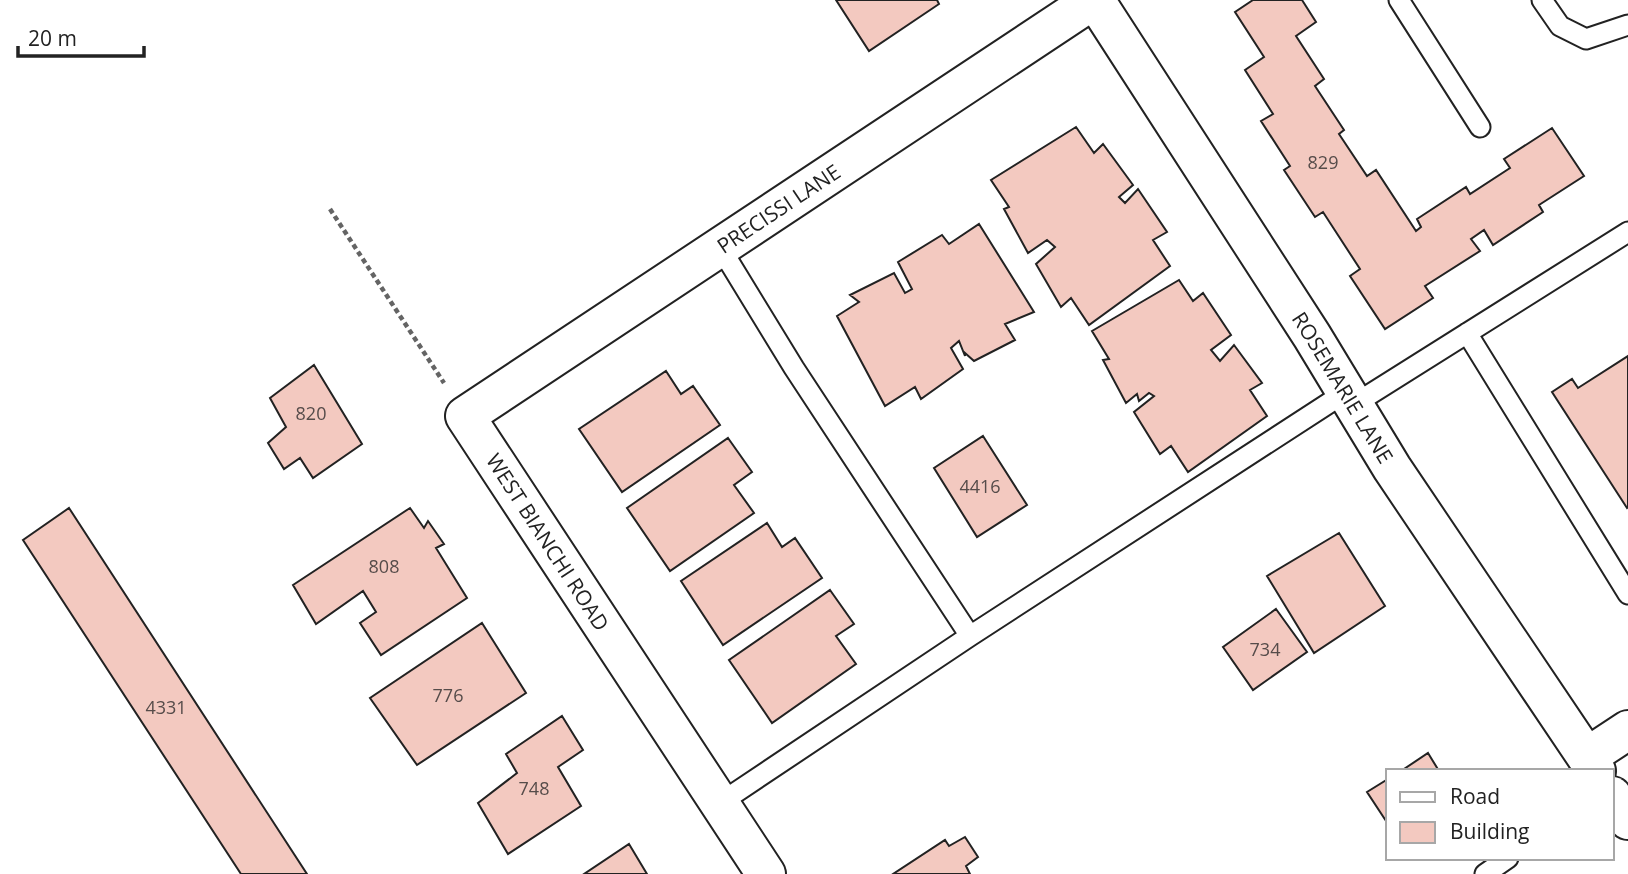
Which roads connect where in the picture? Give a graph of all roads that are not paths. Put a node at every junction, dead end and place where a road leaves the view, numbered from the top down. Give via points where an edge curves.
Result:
1 (1094, 0) edge
2 (1399, 0) edge
3 (1542, 0) edge
4 (1628, 25) edge
5 (1480, 127) dead end
6 (1628, 232) edge
7 (720, 247) junction
8 (1467, 333) junction
9 (1350, 398) junction
10 (465, 416) joint
11 (1628, 594) edge
12 (970, 636) junction
13 (1628, 730) edge
14 (1592, 764) edge
15 (1614, 799) edge
16 (720, 803) junction
17 (1628, 820) edge
18 (1505, 860) edge
19 (766, 874) edge
20 (1485, 874) edge

1 - 7 street, PRECISSI LANE
1 - 9 street, ROSEMARIE LANE
2 - 5 lane
3 - 4 lane via 1560,26 1586,38
6 - 8 lane
7 - 10 street, PRECISSI LANE
7 - 12 lane
8 - 9 lane
8 - 11 lane
9 - 12 lane via 1270,441
9 - 14 street, ROSEMARIE LANE via 1392,468
10 - 16 street, WEST BIANCHI ROAD
12 - 16 lane
13 - 14 street
15 - 17 street
16 - 19 street, WEST BIANCHI ROAD
18 - 20 lane

